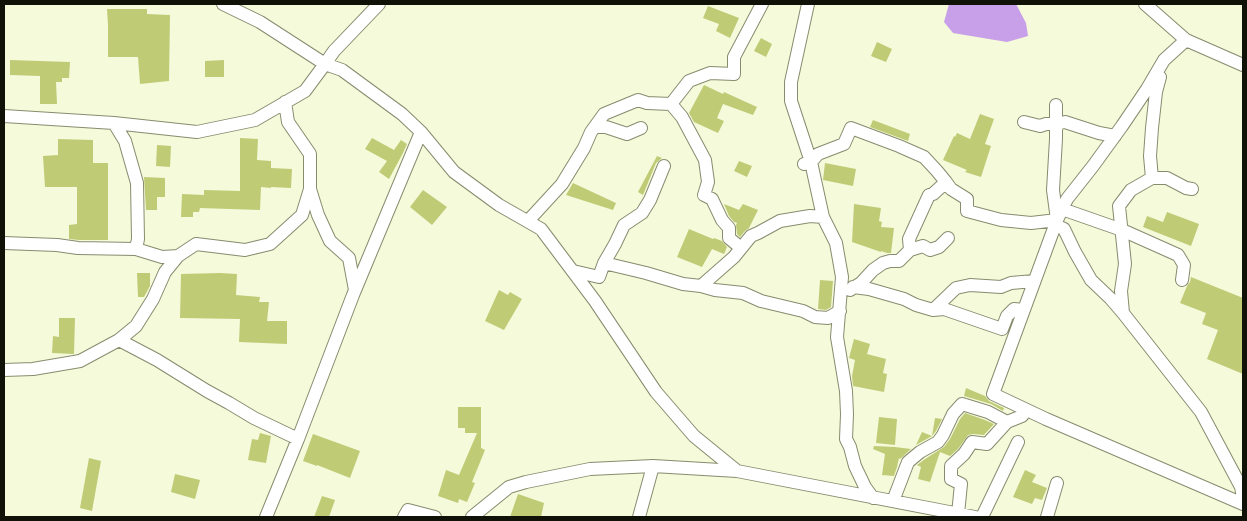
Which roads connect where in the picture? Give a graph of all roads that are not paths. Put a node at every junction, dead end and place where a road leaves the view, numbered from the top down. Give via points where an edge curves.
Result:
1 (223, 4) edge
2 (379, 4) edge
3 (762, 4) edge
4 (808, 4) edge
5 (1145, 4) edge
6 (1186, 40) junction
7 (1164, 60) junction
8 (325, 64) junction
9 (1243, 66) edge
10 (285, 102) junction
11 (671, 104) junction
12 (1056, 104) dead end
13 (4, 116) edge
14 (1024, 122) dead end
15 (114, 123) junction
16 (1056, 124) junction
17 (595, 127) junction
18 (641, 128) dead end
19 (421, 132) junction
20 (1114, 136) junction
21 (808, 163) junction
22 (664, 166) dead end
23 (1152, 178) junction
24 (946, 182) junction
25 (1192, 188) dead end
26 (310, 189) junction
27 (823, 217) junction
28 (1058, 218) junction
29 (528, 221) junction
30 (1122, 230) junction
31 (948, 238) dead end
32 (4, 243) edge
33 (741, 248) junction
34 (136, 249) junction
35 (910, 250) junction
36 (178, 256) junction
37 (162, 257) junction
38 (604, 263) junction
39 (572, 271) junction
40 (165, 272) junction
41 (1182, 280) dead end
42 (1034, 281) junction
43 (701, 286) junction
44 (853, 287) junction
45 (356, 290) junction
46 (840, 306) junction
47 (933, 310) junction
48 (1024, 310) junction
49 (1123, 313) junction
50 (822, 317) junction
51 (837, 337) junction
52 (119, 340) junction
53 (4, 370) edge
54 (1026, 410) junction
55 (1007, 422) junction
56 (298, 439) junction
57 (1018, 442) dead end
58 (652, 466) junction
59 (737, 471) junction
60 (1057, 483) dead end
61 (1243, 496) edge
62 (873, 498) junction
63 (893, 502) junction
64 (1243, 504) edge
65 (958, 514) junction
66 (266, 517) edge
67 (404, 517) edge
68 (435, 517) edge
69 (472, 517) edge
70 (639, 517) edge
71 (974, 517) edge
72 (982, 517) edge
73 (1048, 517) edge

1 - 8 street via 260,22
2 - 8 street
3 - 11 street via 734,57 734,74 710,73 689,81
4 - 21 street via 791,82 791,101
5 - 6 street
6 - 7 street
6 - 9 street
7 - 20 street
7 - 23 street via 1155,101 1150,156
8 - 10 street via 305,91
8 - 19 street via 342,70
10 - 15 street via 254,120 197,132
10 - 26 street via 288,122 310,154
11 - 17 street via 638,100 604,114
11 - 33 street via 682,117 705,160 708,182 704,195 712,199 729,228 730,238
12 - 16 street
13 - 15 street
14 - 16 street via 1040,126
15 - 34 street via 125,141 137,183
16 - 20 street via 1065,122
16 - 28 street via 1053,190
17 - 18 street via 627,134
17 - 29 street via 562,184
19 - 29 street via 454,172 499,205
19 - 45 street
20 - 28 street via 1067,199
21 - 24 street via 818,154 844,144 851,128 924,158
21 - 27 street
22 - 38 street via 642,213 624,224
23 - 25 street via 1167,178
23 - 30 street via 1131,190 1119,206
24 - 28 street via 967,199 967,211 1001,220 1031,222
24 - 35 street via 929,195 909,239
26 - 36 street via 302,215 270,244 244,250 196,244
26 - 45 street via 330,240 349,258
27 - 33 street via 780,221 750,236
27 - 46 street via 836,243 842,277
28 - 30 street
28 - 42 street
28 - 49 street via 1091,280
29 - 39 street via 542,229
30 - 41 street via 1178,255 1184,265
30 - 49 street via 1125,264 1121,291
31 - 35 street via 930,250 923,246
32 - 34 street
33 - 43 street
34 - 37 street
35 - 44 street via 898,262 890,261 872,270
36 - 37 street
36 - 40 street
37 - 40 street
38 - 39 street via 599,277
38 - 43 street
39 - 59 street via 656,392 694,436
40 - 52 street via 153,300 136,326
42 - 47 street via 1001,287 970,285 956,288
42 - 48 street
43 - 50 street via 743,293
44 - 46 street
44 - 47 street via 897,297
45 - 56 street
46 - 50 street via 828,318
46 - 51 street
47 - 48 street via 944,309 1002,329 1014,309
48 - 54 street via 993,394
49 - 61 street via 1202,412
50 - 51 street
51 - 62 street via 846,391 846,439 855,466
52 - 53 street via 80,361
52 - 56 street via 254,418
54 - 55 street via 1022,416
54 - 64 street
55 - 63 street via 962,404 938,442 908,462
55 - 65 street via 986,444 972,442 951,466 951,479 961,484
56 - 66 street
57 - 72 street
58 - 59 street
58 - 69 street via 590,470 526,482 509,487
58 - 70 street
59 - 62 street
60 - 73 street
62 - 63 street
63 - 65 street
65 - 71 street
67 - 68 street via 408,510

